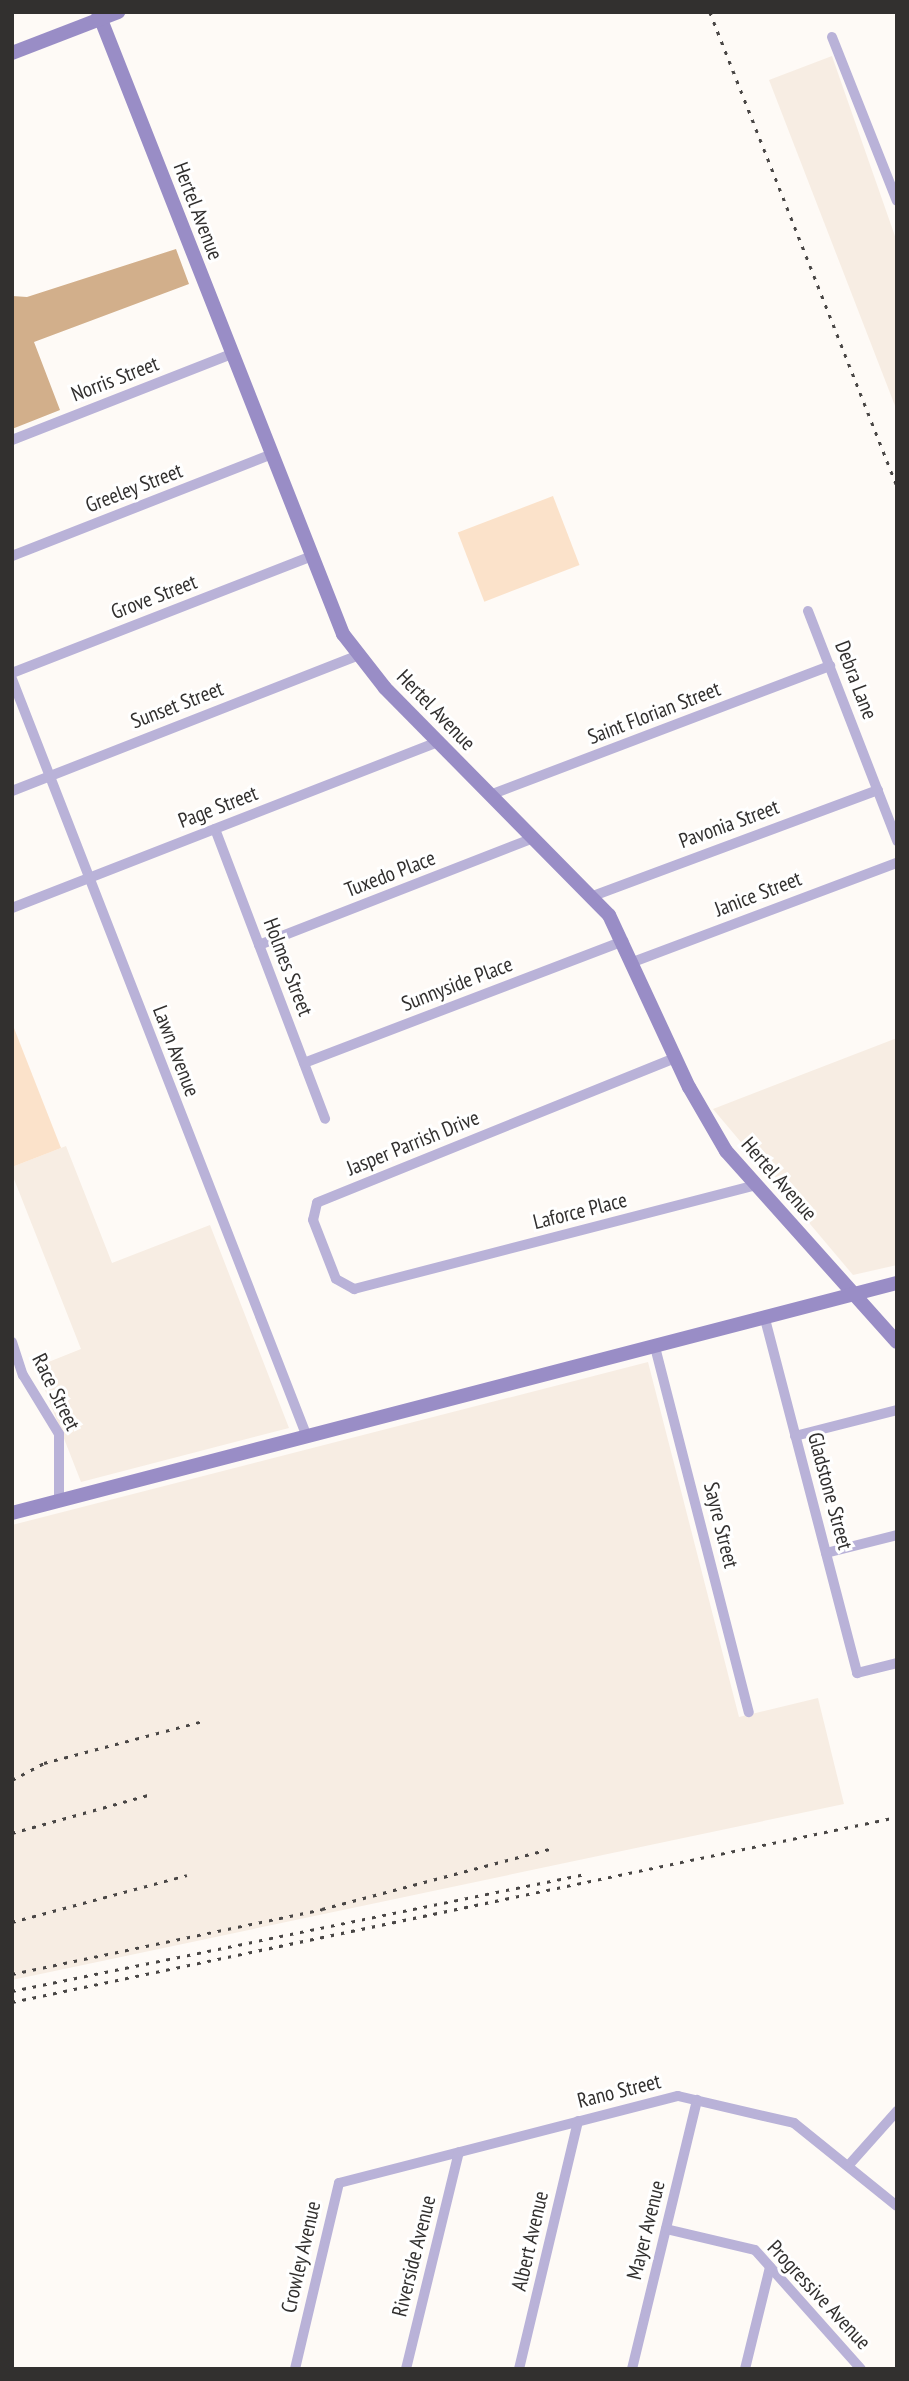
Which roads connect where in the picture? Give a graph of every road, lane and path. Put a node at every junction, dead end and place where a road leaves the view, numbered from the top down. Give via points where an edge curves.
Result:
1 (118, 12) edge
2 (99, 15) edge
3 (832, 37) dead end
4 (12, 52) edge
5 (897, 201) edge
6 (231, 354) junction
7 (12, 440) edge
8 (270, 455) junction
9 (12, 556) edge
10 (310, 557) junction
11 (808, 611) dead end
12 (356, 656) junction
13 (830, 666) junction
14 (12, 676) edge
15 (438, 742) junction
16 (50, 776) junction
17 (878, 790) junction
18 (12, 791) edge
19 (491, 795) junction
20 (215, 829) junction
21 (534, 838) junction
22 (897, 841) edge
23 (897, 863) edge
24 (89, 878) junction
25 (593, 896) junction
26 (12, 908) edge
27 (624, 941) junction
28 (259, 945) junction
29 (633, 962) junction
30 (675, 1058) junction
31 (304, 1063) junction
32 (325, 1119) dead end
33 (756, 1185) junction
34 (413, 1274) joint
35 (897, 1283) edge
36 (853, 1295) junction
37 (765, 1319) junction
38 (12, 1342) edge
39 (897, 1342) edge
40 (655, 1347) junction
41 (897, 1410) edge
42 (795, 1436) junction
43 (307, 1437) junction
44 (59, 1502) junction
45 (12, 1514) edge
46 (897, 1535) edge
47 (826, 1553) junction
48 (897, 1663) edge
49 (749, 1712) dead end
50 (697, 2100) junction
51 (897, 2111) edge
52 (578, 2121) junction
53 (459, 2152) junction
54 (848, 2166) junction
55 (368, 2176) joint
56 (897, 2206) edge
57 (666, 2229) junction
58 (770, 2267) junction
59 (295, 2369) edge
60 (406, 2369) edge
61 (519, 2369) edge
62 (632, 2369) edge
63 (745, 2369) edge
64 (861, 2369) edge

1 - 2 street
2 - 4 street
2 - 6 street, Hertel Avenue
3 - 5 street
6 - 7 street, Norris Street
6 - 8 street, Hertel Avenue
8 - 9 street, Greeley Street
8 - 10 street, Hertel Avenue
10 - 12 street, Hertel Avenue
10 - 14 street, Grove Street
11 - 13 street, Debra Lane
12 - 15 street, Hertel Avenue
12 - 16 street, Sunset Street
13 - 17 street, Debra Lane
13 - 19 street, Saint Florian Street
14 - 16 street, Lawn Avenue
15 - 19 street, Hertel Avenue
15 - 20 street, Page Street
16 - 18 street, Sunset Street
16 - 24 street, Lawn Avenue
17 - 22 street, Debra Lane
17 - 25 street, Pavonia Street
19 - 21 street, Hertel Avenue
20 - 24 street, Page Street
20 - 28 street, Holmes Street
21 - 25 street, Hertel Avenue
21 - 28 street, Tuxedo Place
23 - 29 street, Janice Street
24 - 26 street, Page Street
24 - 43 street, Lawn Avenue
25 - 27 street, Hertel Avenue
27 - 29 street, Hertel Avenue
27 - 31 street, Sunnyside Place
28 - 31 street, Holmes Street
29 - 30 street, Hertel Avenue
30 - 33 street, Hertel Avenue via 705,1120
30 - 34 street, Jasper Parrish Drive via 314,1207 313,1220 340,1284 354,1289
31 - 32 street, Holmes Street
33 - 34 street, Laforce Place
33 - 36 street, Hertel Avenue
35 - 36 street
36 - 37 street
36 - 39 street, Hertel Avenue
37 - 40 street
37 - 42 street, Gladstone Street
38 - 44 street, Race Street via 23,1375 59,1434
40 - 43 street
40 - 49 street, Sayre Street
41 - 42 street
42 - 47 street, Gladstone Street
43 - 44 street
44 - 45 street
46 - 47 street
47 - 48 street, Gladstone Street via 857,1674
50 - 52 street, Rano Street via 678,2096
50 - 54 street, Rano Street via 794,2123
50 - 57 street, Mayer Avenue
51 - 54 street
52 - 53 street, Rano Street
52 - 61 street, Albert Avenue
53 - 55 street, Rano Street
53 - 60 street, Riverside Avenue
54 - 56 street, Rano Street
55 - 59 street, Crowley Avenue via 339,2183
57 - 58 street, Progressive Avenue via 755,2250
57 - 62 street, Mayer Avenue
58 - 63 street
58 - 64 street, Progressive Avenue

